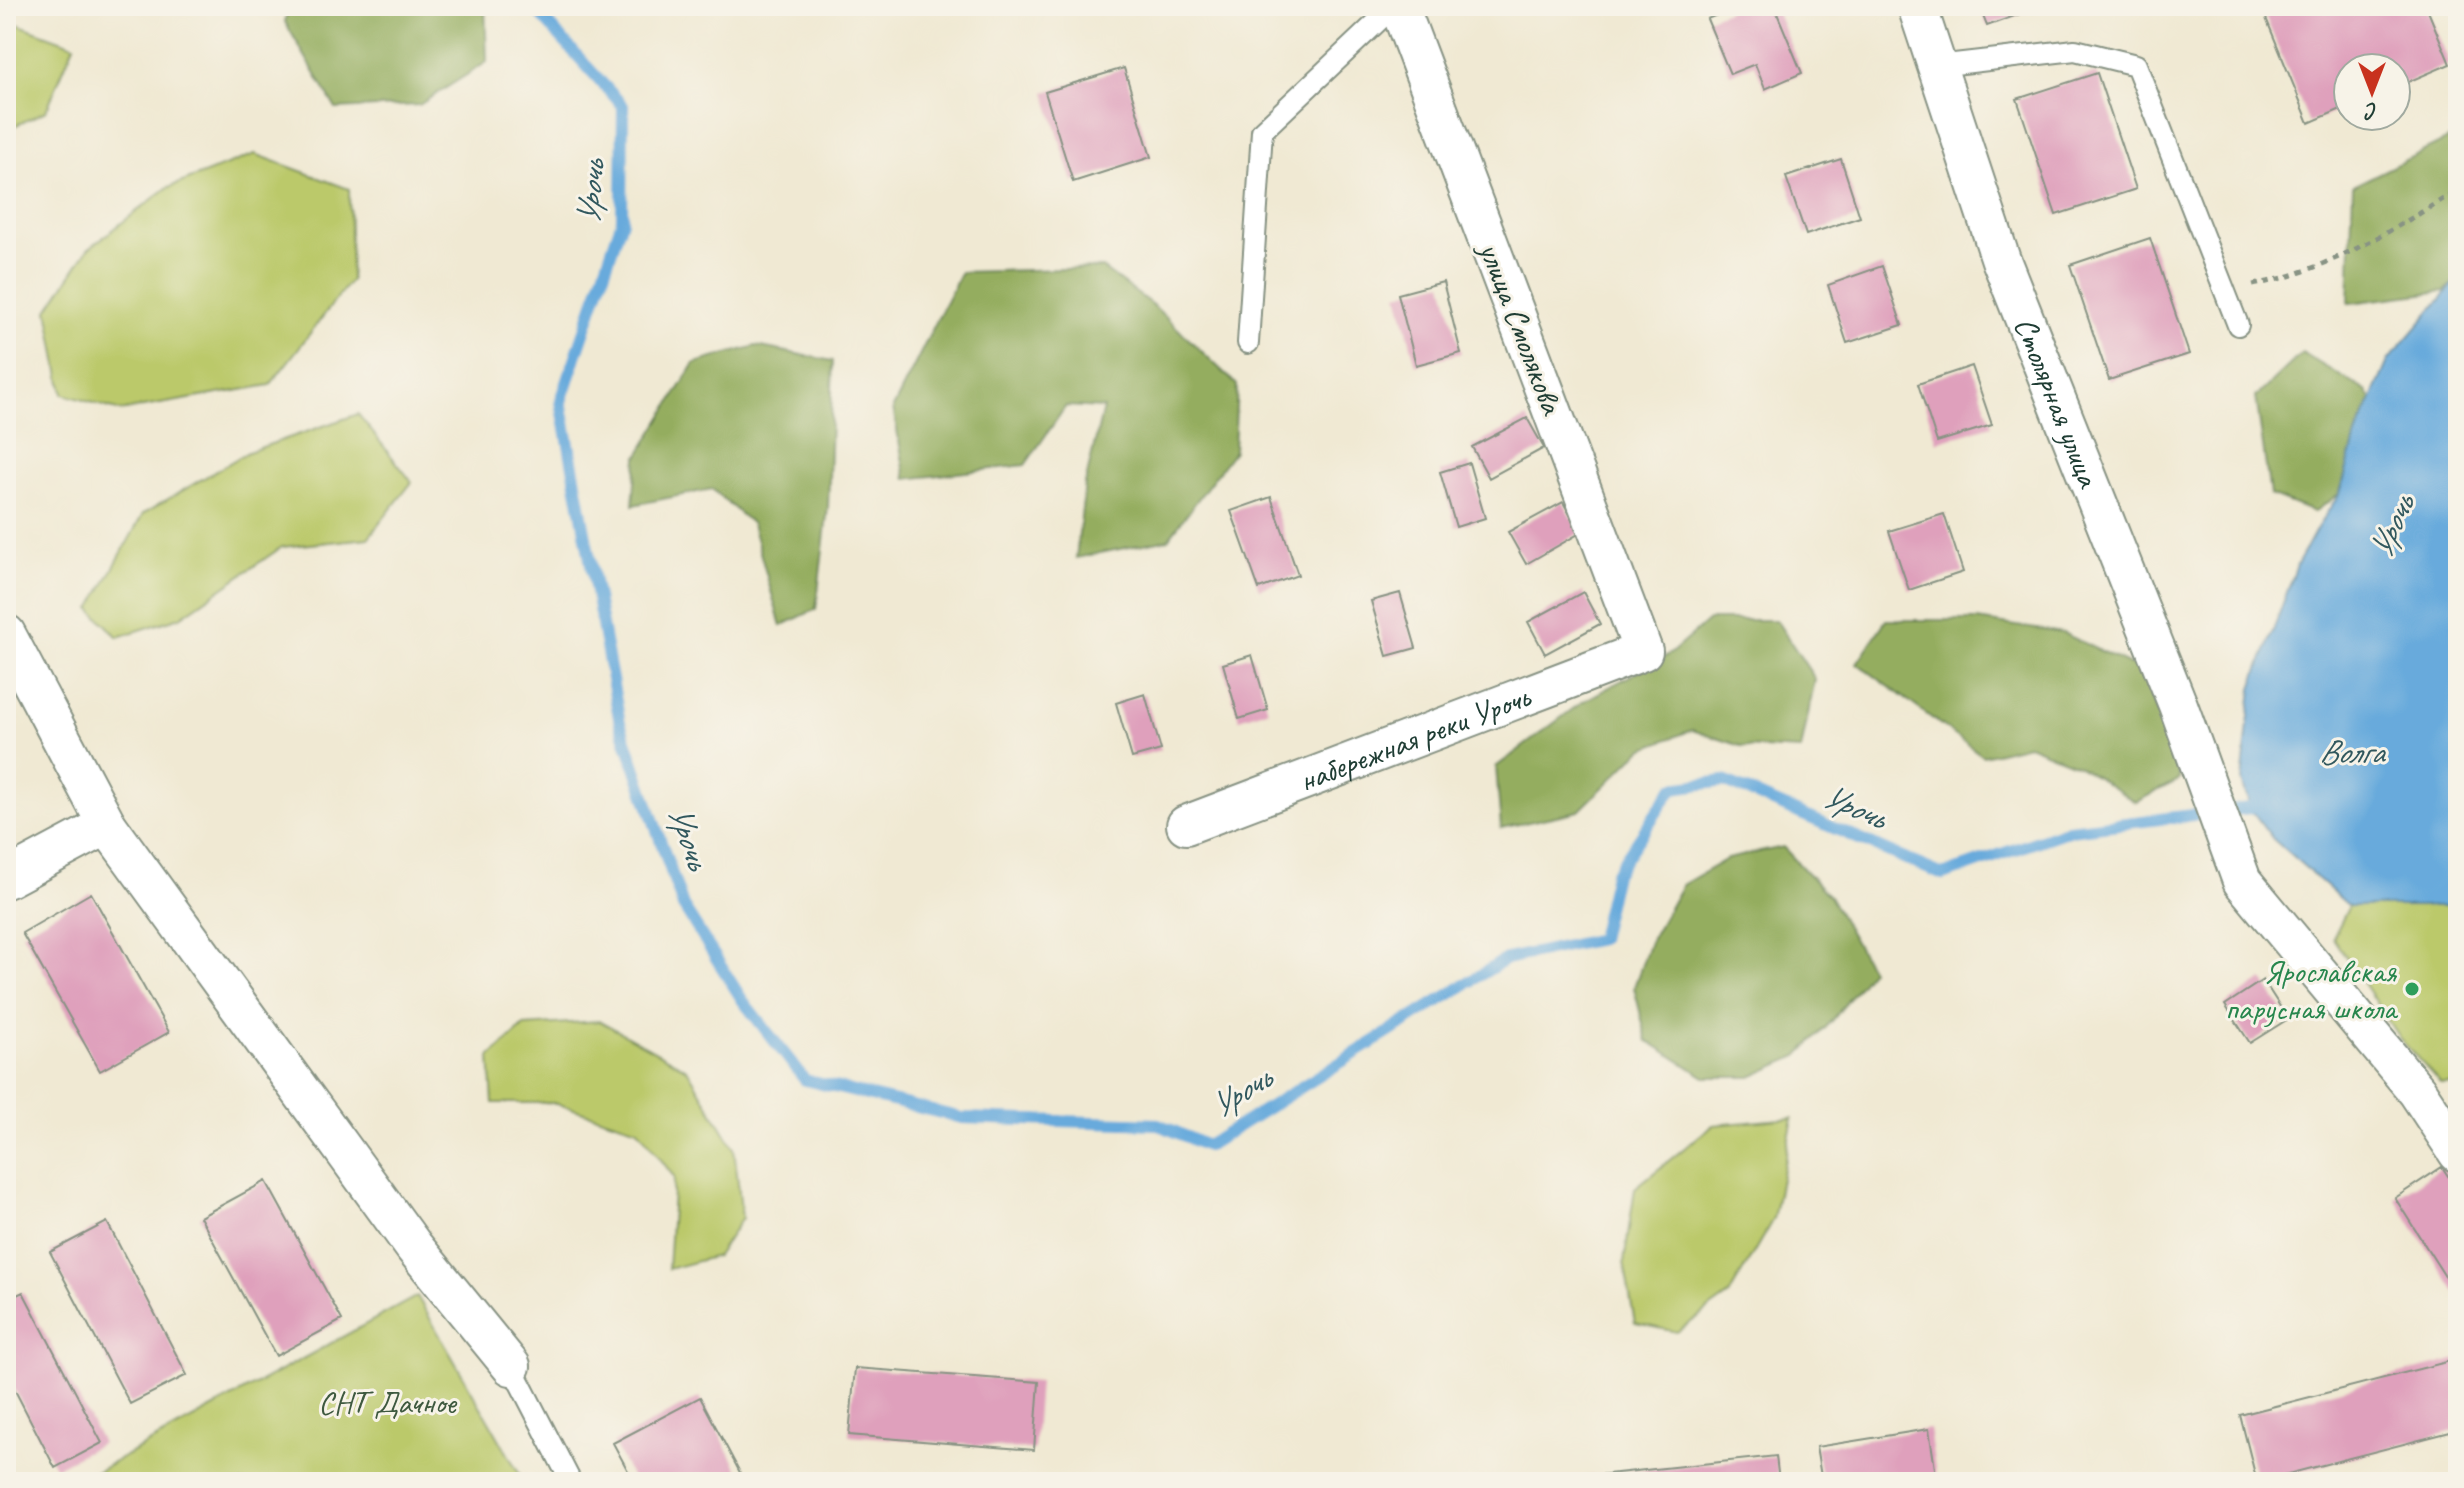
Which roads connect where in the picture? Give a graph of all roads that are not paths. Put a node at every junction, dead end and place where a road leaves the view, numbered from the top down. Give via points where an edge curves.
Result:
1 (1396, 6) edge
2 (1917, 6) edge
3 (1937, 66) junction
4 (2238, 325) dead end
5 (1248, 343) dead end
6 (6, 634) edge
7 (1643, 651) joint
8 (107, 825) junction
9 (1186, 825) dead end
10 (6, 879) edge
11 (2446, 1112) edge
12 (2458, 1153) edge
13 (511, 1366) joint
14 (571, 1482) edge

1 - 5 lane via 1262,131
1 - 7 street, улица Смолякова
2 - 3 street, Столярная улица
3 - 4 lane via 2075,50 2136,65
3 - 11 street, Столярная улица via 2001,260 2242,881 2417,1091
6 - 8 street
7 - 9 street, набережная реки Урочь
8 - 10 street
8 - 13 street via 414,1247
11 - 12 street
13 - 14 lane

